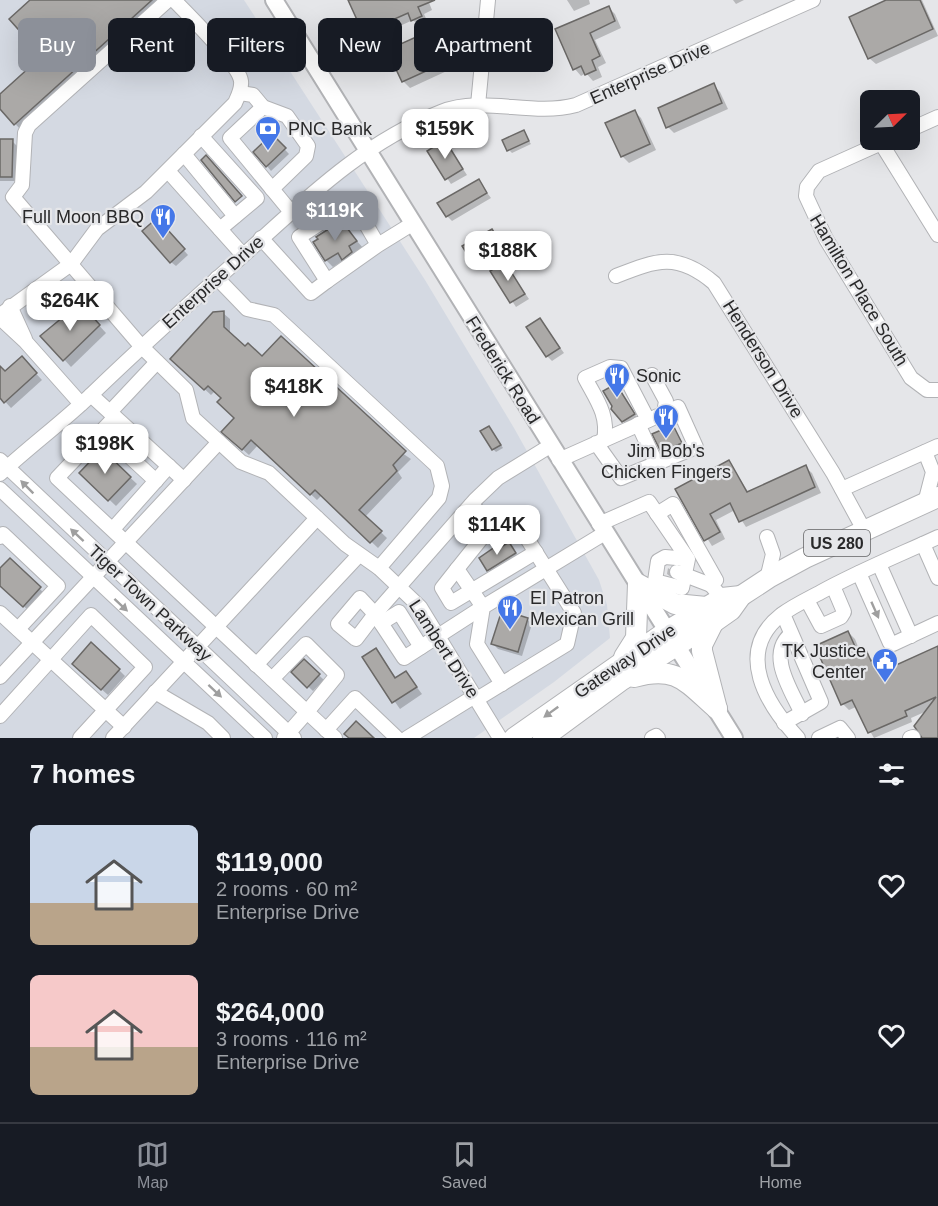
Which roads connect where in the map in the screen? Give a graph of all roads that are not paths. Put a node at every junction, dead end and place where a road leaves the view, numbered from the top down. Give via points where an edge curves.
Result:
1 (168, 0) edge
2 (174, 0) edge
3 (274, 0) edge
4 (488, 0) edge
5 (813, 0) edge
6 (240, 93) junction
7 (478, 105) junction
8 (263, 107) junction
9 (938, 117) edge
10 (920, 125) edge
11 (201, 136) junction
12 (365, 150) junction
13 (864, 150) edge
14 (889, 150) edge
15 (184, 154) junction
16 (168, 171) junction
17 (272, 189) junction
18 (6, 196) edge
19 (291, 212) junction
20 (236, 216) junction
21 (412, 224) junction
22 (220, 229) junction
23 (938, 235) edge
24 (261, 238) junction
25 (378, 245) junction
26 (243, 255) junction
27 (70, 264) junction
28 (616, 276) dead end
29 (217, 278) junction
30 (327, 281) junction
31 (3, 313) edge
32 (141, 346) junction
33 (157, 362) junction
34 (652, 375) dead end
35 (626, 378) junction
36 (938, 390) edge
37 (86, 399) junction
38 (672, 410) junction
39 (112, 414) junction
40 (643, 422) junction
41 (102, 431) junction
42 (621, 432) junction
43 (600, 441) junction
44 (219, 442) junction
45 (938, 446) edge
46 (925, 452) junction
47 (554, 453) junction
48 (661, 463) junction
49 (169, 466) junction
50 (2, 467) edge
51 (935, 473) edge
52 (184, 480) junction
53 (156, 481) junction
54 (0, 489) edge
55 (842, 489) junction
56 (932, 500) edge
57 (471, 505) junction
58 (657, 514) junction
59 (317, 518) junction
60 (493, 524) junction
61 (113, 529) junction
62 (602, 529) junction
63 (864, 530) junction
64 (0, 537) edge
65 (938, 537) edge
66 (126, 541) junction
67 (923, 544) junction
68 (536, 552) junction
69 (359, 555) junction
70 (688, 559) junction
71 (800, 561) junction
72 (106, 563) junction
73 (879, 564) junction
74 (379, 568) junction
75 (546, 568) junction
76 (659, 568) junction
77 (457, 569) junction
78 (681, 573) junction
79 (859, 573) junction
80 (92, 578) junction
81 (938, 578) edge
82 (767, 579) junction
83 (635, 580) junction
84 (399, 586) junction
85 (833, 586) junction
86 (472, 591) junction
87 (807, 600) junction
88 (719, 602) junction
89 (483, 607) junction
90 (0, 612) edge
91 (783, 614) junction
92 (378, 618) junction
93 (938, 623) edge
94 (216, 626) junction
95 (18, 629) junction
96 (791, 634) junction
97 (438, 636) junction
98 (911, 636) junction
99 (672, 638) junction
100 (32, 642) junction
101 (197, 646) junction
102 (421, 647) junction
103 (51, 660) junction
104 (184, 662) junction
105 (256, 665) junction
106 (619, 673) junction
107 (0, 676) edge
108 (272, 679) junction
109 (502, 684) junction
110 (155, 692) junction
111 (476, 698) junction
112 (717, 709) junction
113 (106, 710) junction
114 (306, 712) junction
115 (802, 714) junction
116 (0, 716) edge
117 (784, 723) junction
118 (124, 727) junction
119 (331, 734) edge
120 (289, 736) edge
121 (825, 737) edge
122 (80, 738) edge
123 (113, 738) edge
124 (223, 738) edge
125 (265, 738) edge
126 (397, 738) edge
127 (407, 738) edge
128 (500, 738) edge
129 (514, 738) edge
130 (543, 738) edge
131 (652, 738) edge
132 (658, 738) edge
133 (734, 738) edge
134 (798, 738) edge
135 (848, 738) edge

1 - 18 street via 29,125 25,133 22,185
2 - 6 street via 233,65 241,80
3 - 12 main road, Frederick Road
4 - 7 street
5 - 7 street, Enterprise Drive via 576,105 547,111
6 - 8 street via 253,95
6 - 11 street via 235,103
7 - 12 street, Enterprise Drive via 442,112
8 - 17 street via 230,138
8 - 17 street via 290,118 308,152
9 - 10 street
11 - 15 street
11 - 20 street via 258,198
12 - 19 street, Enterprise Drive
12 - 21 main road, Frederick Road
13 - 36 street, Hamilton Place South via 819,171 807,186 806,196 826,239 911,378 927,390
14 - 23 street
15 - 16 street
15 - 20 street
16 - 22 street
16 - 27 street via 97,229
17 - 19 street
18 - 27 street
19 - 24 street, Enterprise Drive
20 - 22 street
21 - 25 street
21 - 47 main road, Frederick Road
22 - 26 street
24 - 26 street, Enterprise Drive
24 - 30 street via 311,293
25 - 30 street
25 - 30 street via 353,202 299,237
26 - 29 street, Enterprise Drive
27 - 31 street
27 - 32 street
28 - 55 street, Henderson Drive via 652,262 671,261 699,270 714,283
29 - 32 street, Enterprise Drive
29 - 74 street via 247,309 274,315 437,466 442,486 439,498
31 - 37 street via 25,341
32 - 33 street
32 - 37 street, Enterprise Drive
33 - 39 street
33 - 44 street via 186,390 193,418
34 - 38 street
35 - 40 street
35 - 42 street via 610,373 596,385
35 - 43 street via 621,368 610,367 585,378 604,412 607,426
37 - 39 street
37 - 50 street, Enterprise Drive
38 - 40 street, Lambert Drive
38 - 48 street via 696,447
39 - 41 street
39 - 49 street
40 - 42 street, Lambert Drive
40 - 48 street
41 - 53 street
41 - 61 street via 57,478
42 - 43 street, Lambert Drive
43 - 47 street, Lambert Drive
43 - 48 street via 621,478
44 - 52 street
44 - 59 street via 242,462 268,473
45 - 46 street
46 - 51 street
46 - 55 street
47 - 57 street, Lambert Drive via 498,478
47 - 62 main road, Frederick Road
49 - 52 street
49 - 53 street
72 -> 50 street, Tiger Town Parkway
51 - 56 street
52 - 66 street
53 - 61 street
54 - 80 street, Tiger Town Parkway
55 - 63 street, Henderson Drive
56 - 63 highway, Gateway Drive / US 280
57 - 60 street
57 - 84 street, Lambert Drive
58 - 62 street via 649,502
58 - 70 street
58 - 88 street via 673,504 716,580
59 - 69 street
59 - 94 street
60 - 68 street via 516,521
60 - 77 street
61 - 66 street
62 - 75 street
62 - 83 main road, Frederick Road
63 - 71 highway, Gateway Drive / US 280
64 - 95 street via 3,534 58,586
65 - 67 street
66 - 72 street
66 - 94 street
67 - 73 street
67 - 81 street
68 - 75 street
68 - 86 street
69 - 74 street
69 - 105 street
70 - 76 street via 665,557 658,561
70 - 78 street
71 - 82 highway, Gateway Drive / US 280
71 - 82 street via 767,537 773,554
72 - 80 street
72 - 101 street, Tiger Town Parkway
73 - 79 street
73 - 98 street
74 - 84 street
75 - 89 street
75 - 109 street via 574,613 567,644
76 - 78 street via 655,581 682,588
76 - 83 street via 649,567
77 - 86 street
77 - 86 street via 441,588 451,603
78 - 88 street
79 - 85 street
79 -> 98 street via 888,640 893,644
80 - 100 street
80 -> 104 street, Tiger Town Parkway
82 - 88 highway, Gateway Drive / US 280
83 - 88 highway via 675,604
83 - 99 main road, Frederick Road
83 - 106 highway via 636,638
84 - 92 street
84 - 97 street, Lambert Drive via 420,607
85 - 87 street
85 - 87 street via 843,612 841,617 819,625
86 - 89 street
87 - 91 street
88 - 99 highway, Gateway Drive / US 280
88 - 112 highway via 702,645
89 - 97 street
89 - 109 street via 477,644
90 - 95 street
91 - 96 street
91 - 117 street via 763,636 758,652 765,693
92 - 102 street via 399,612
92 - 102 street via 404,658
93 - 98 street
94 - 101 street
94 - 105 street
95 - 100 street
96 - 115 street via 782,648 781,665
96 - 115 street via 821,699 819,705
97 - 102 street
97 - 111 street, Lambert Drive
99 - 106 highway, Gateway Drive / US 280
99 - 112 main road, Frederick Road
100 - 103 street
100 - 107 street
101 - 104 street
101 - 120 street, Tiger Town Parkway
103 - 113 street
103 - 113 street via 91,615 145,667
103 - 116 street
104 - 110 street
104 -> 125 street, Tiger Town Parkway
105 - 108 street
106 - 112 highway via 658,671 681,678
106 -> 129 highway, Gateway Drive / US 280
106 - 130 highway, Gateway Drive / US 280
108 - 114 street
108 - 114 street via 306,644 337,675
109 - 111 street
110 - 118 street
110 - 124 street via 208,723
111 - 127 street
111 - 128 street, Lambert Drive
112 - 133 main road, Frederick Road
113 - 118 street
113 - 122 street
114 - 119 street
114 - 120 street
115 - 117 street
117 - 134 street
118 - 123 street
119 - 126 street via 355,698
121 - 135 street via 840,728
131 - 132 street

